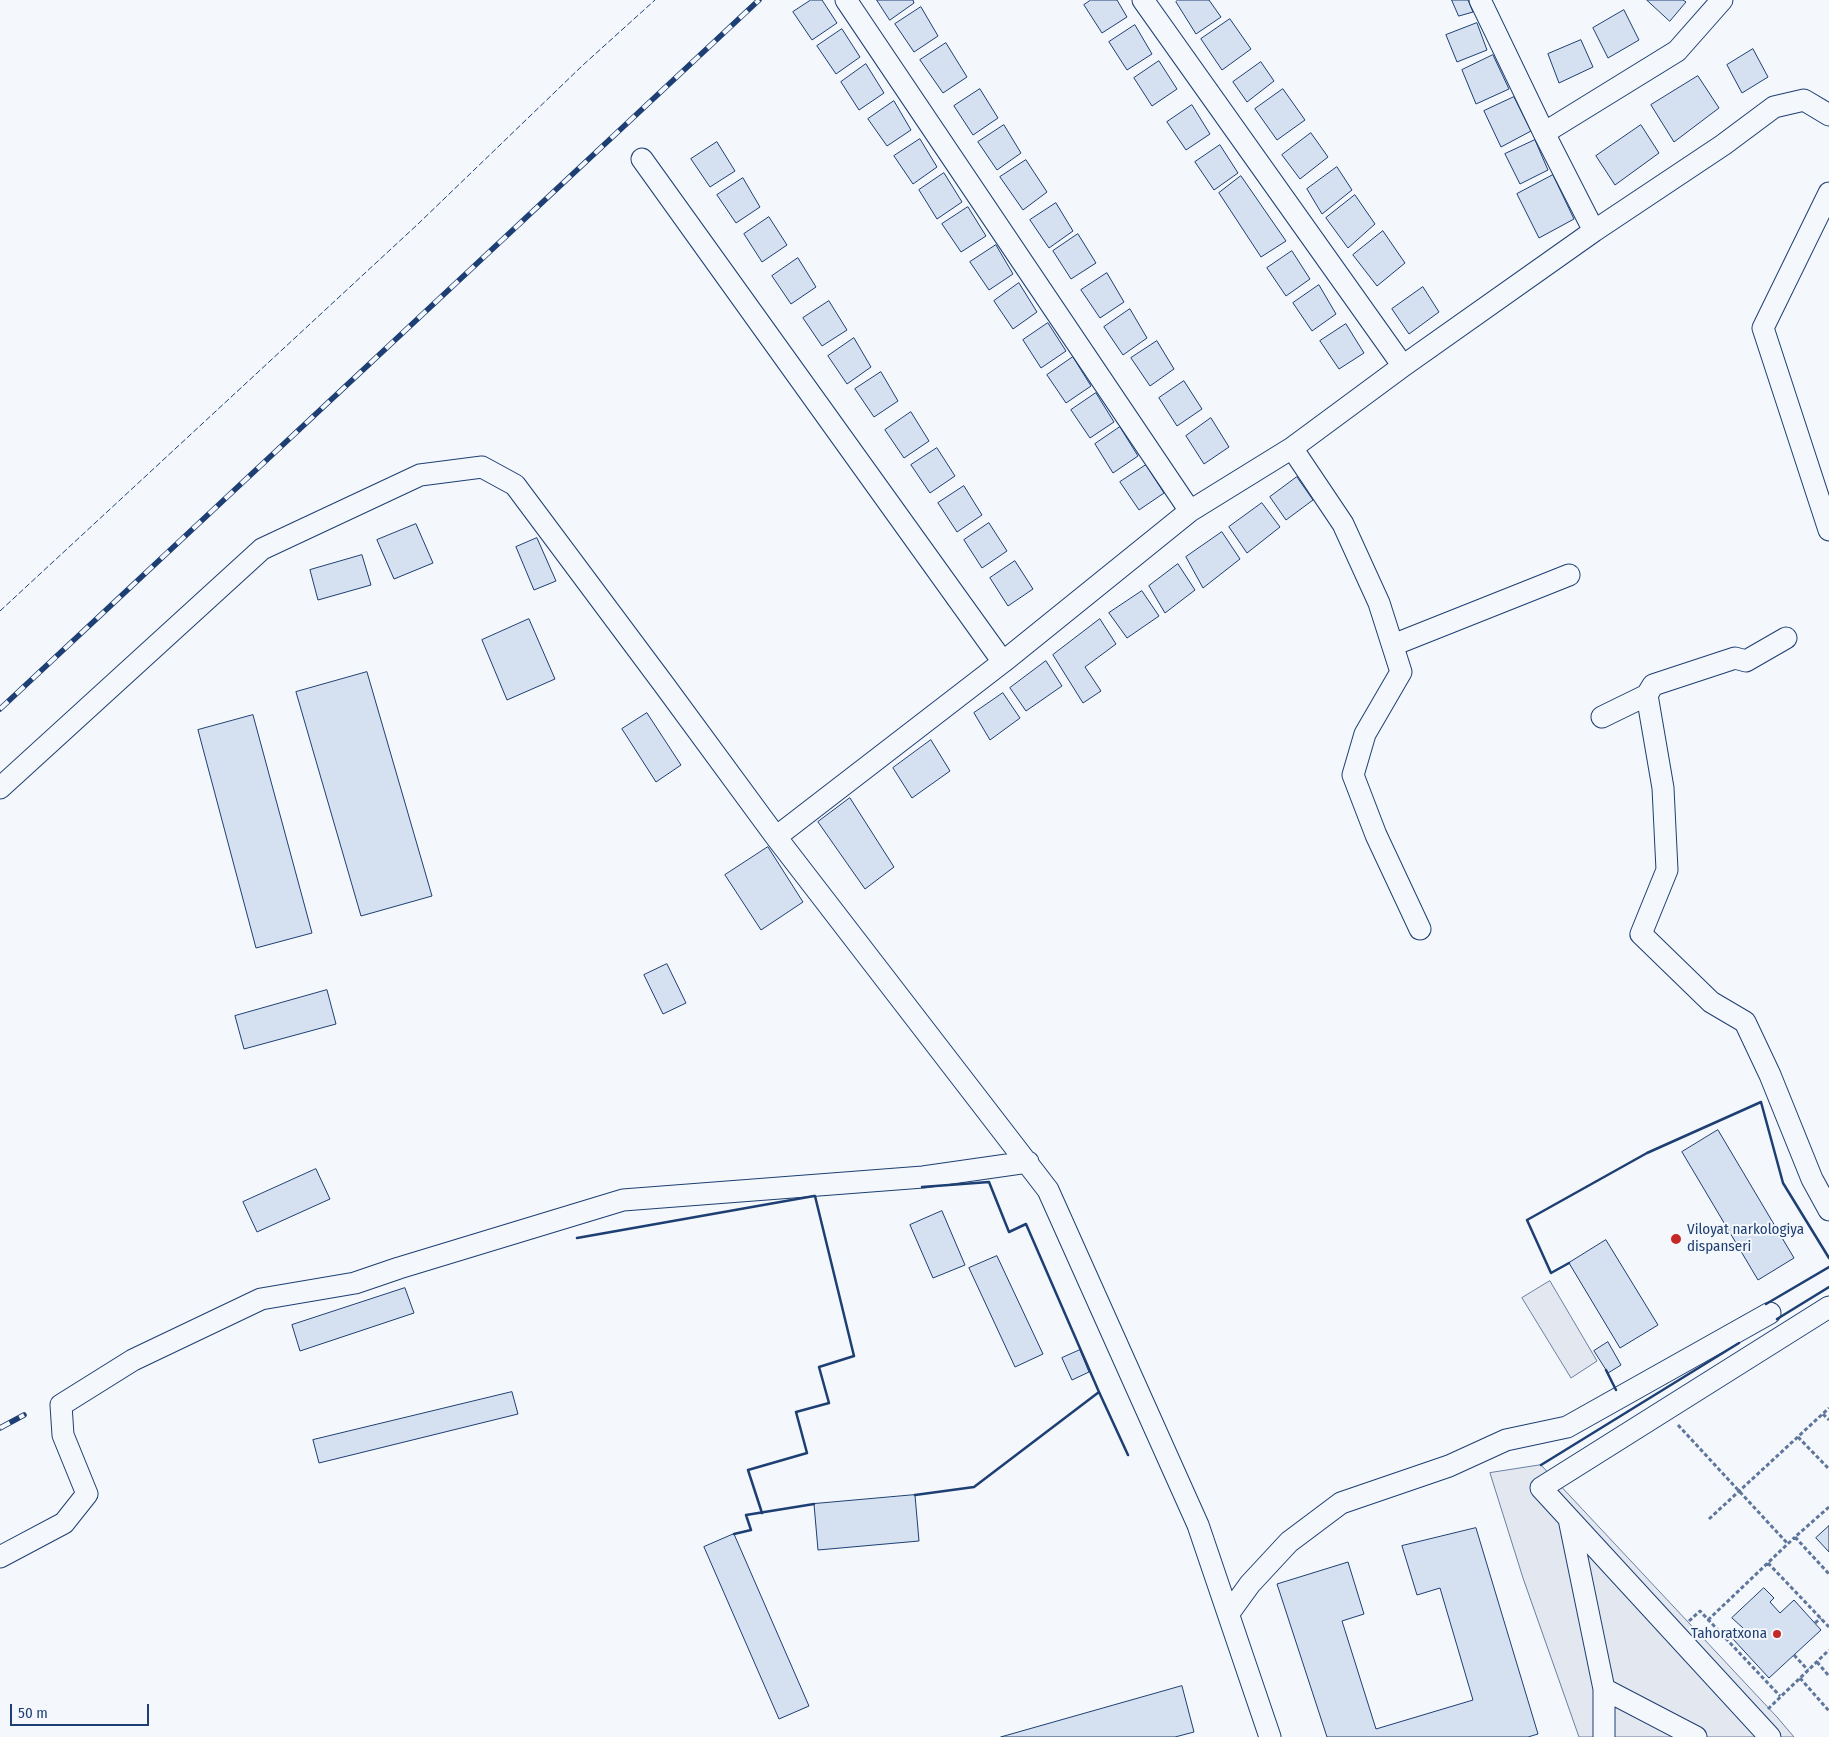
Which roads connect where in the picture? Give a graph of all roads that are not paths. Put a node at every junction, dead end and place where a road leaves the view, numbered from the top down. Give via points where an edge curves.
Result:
1 (846, 0) edge
2 (1142, 0) edge
3 (1480, 0) edge
4 (1722, 0) edge
5 (1829, 115) edge
6 (1544, 133) junction
7 (642, 159) dead end
8 (1829, 193) edge
9 (1594, 231) junction
10 (1402, 366) junction
11 (1292, 448) junction
12 (1190, 511) junction
13 (1829, 530) edge
14 (1569, 575) dead end
15 (1786, 638) dead end
16 (1392, 646) junction
17 (1003, 662) junction
18 (1648, 695) junction
19 (1602, 717) dead end
20 (0, 788) edge
21 (776, 837) junction
22 (1420, 929) dead end
23 (1028, 1162) junction
24 (1821, 1174) edge
25 (1829, 1210) edge
26 (1829, 1307) edge
27 (1770, 1313) dead end
28 (1569, 1518) junction
29 (0, 1557) edge
30 (1229, 1613) junction
31 (1604, 1688) junction
32 (1763, 1730) edge
33 (1270, 1737) edge
34 (1604, 1737) edge
35 (1696, 1737) edge

1 - 12 street
2 - 10 street
3 - 6 street
4 - 6 street via 1677,51
5 - 9 street via 1804,100 1774,107
6 - 9 street
7 - 17 street
8 - 13 street via 1763,328
9 - 10 street
10 - 11 street
11 - 12 street
11 - 16 street via 1343,524 1380,603
12 - 17 street
14 - 16 street
15 - 18 street via 1746,661 1735,658 1653,685
16 - 22 street via 1401,672 1365,734 1353,775
17 - 21 street
18 - 19 street
18 - 24 street via 1663,788 1667,870 1642,934 1711,1002 1745,1022
20 - 21 street via 262,549 420,475 482,468 516,485
21 - 23 street
23 - 29 street via 923,1176 623,1200 355,1283 261,1299 133,1360 61,1404 63,1435 87,1494 64,1523
23 - 30 street via 1048,1190 1198,1525
24 - 25 street
26 - 28 street via 1541,1488
27 - 30 street via 1567,1427 1506,1440 1449,1466 1341,1503 1289,1542 1250,1584
28 - 31 street
28 - 32 street
30 - 33 street
31 - 34 street
31 - 35 street

